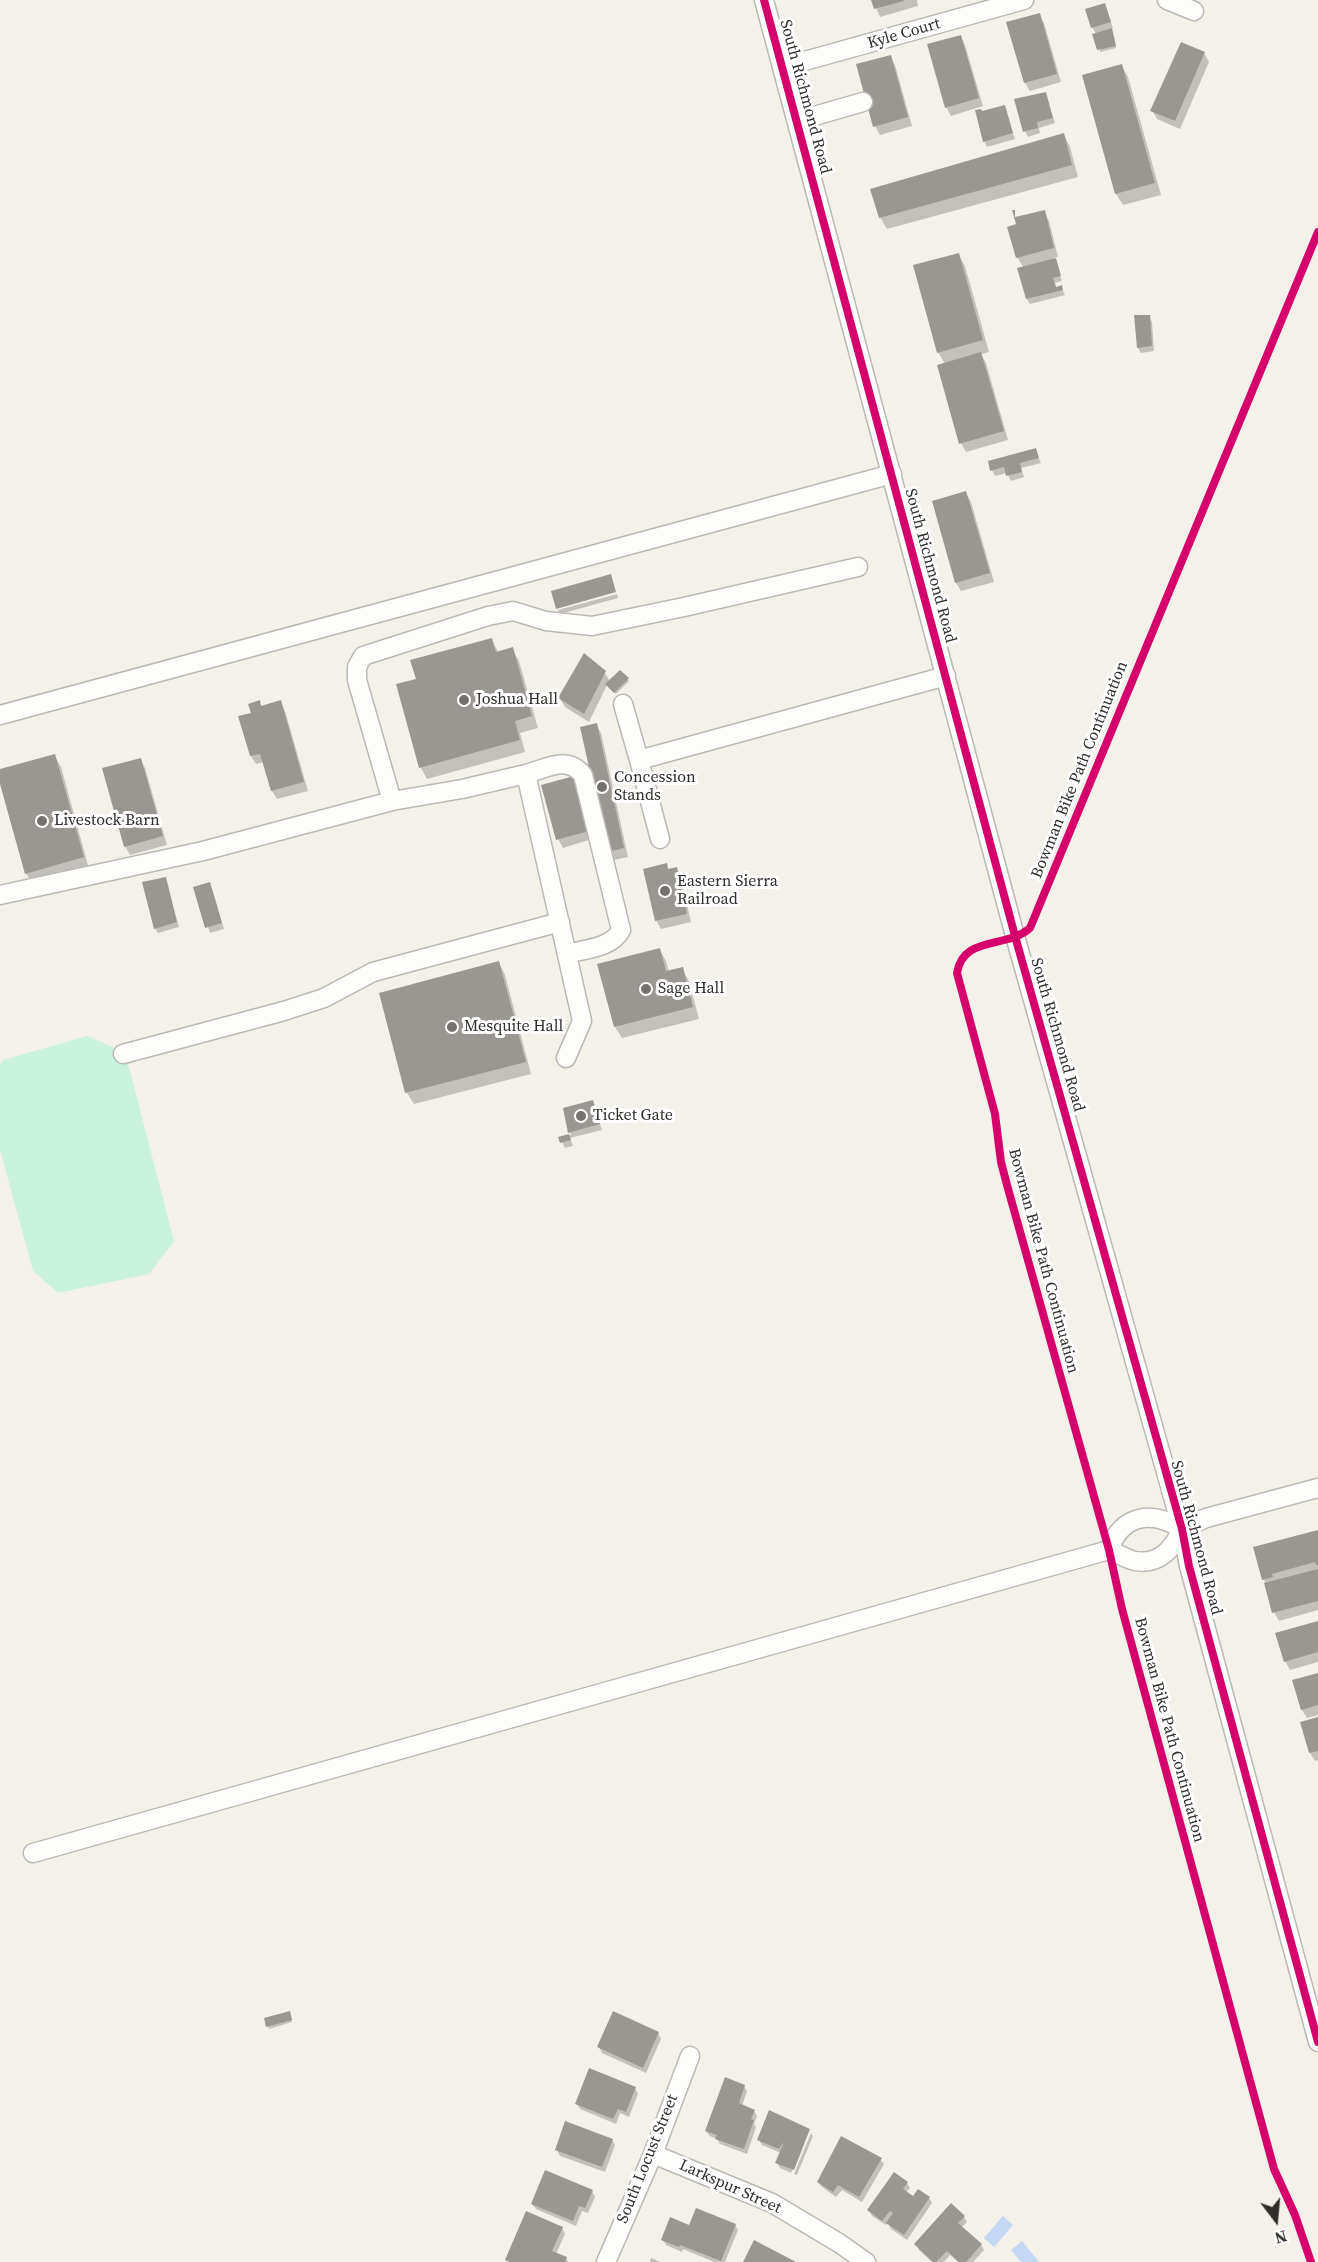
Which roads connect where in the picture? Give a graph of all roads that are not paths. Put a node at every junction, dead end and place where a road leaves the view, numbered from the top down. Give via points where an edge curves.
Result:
1 (764, 0) edge
2 (1024, 0) edge
3 (1167, 0) edge
4 (1194, 11) dead end
5 (783, 67) junction
6 (862, 102) dead end
7 (797, 121) junction
8 (892, 474) junction
9 (858, 567) dead end
10 (946, 676) junction
11 (623, 704) dead end
12 (0, 715) edge
13 (639, 760) junction
14 (526, 774) junction
15 (393, 801) junction
16 (660, 839) dead end
17 (0, 895) edge
18 (560, 922) junction
19 (567, 954) junction
20 (123, 1054) dead end
21 (566, 1058) dead end
22 (1318, 1488) edge
23 (1182, 1529) junction
24 (1109, 1550) junction
25 (33, 1853) dead end
26 (1318, 2042) edge
27 (690, 2056) dead end
28 (653, 2154) junction
29 (606, 2262) edge
30 (866, 2262) edge

1 - 5 street, South Richmond Road
2 - 5 street, Kyle Court
3 - 4 street
5 - 7 street, South Richmond Road
6 - 7 street
7 - 8 street, South Richmond Road
8 - 10 street, South Richmond Road
8 - 12 street
9 - 15 street via 592,626 546,621 513,611 363,656 357,667 357,680
10 - 13 street
10 - 23 street, South Richmond Road
11 - 13 street
13 - 16 street
14 - 15 street
14 - 18 street
14 - 19 street via 566,763 576,766 583,775 621,930 618,937 606,944
15 - 17 street via 203,851
18 - 19 street
18 - 20 street via 372,972 324,998
19 - 21 street via 582,1022
22 - 23 street
23 - 24 street via 1161,1557 1137,1561
23 - 24 street via 1155,1517 1138,1519 1116,1535
23 - 26 street, South Richmond Road
24 - 25 street
27 - 28 street, South Locust Street
28 - 29 street, South Locust Street
28 - 30 street, Larkspur Street via 772,2203

